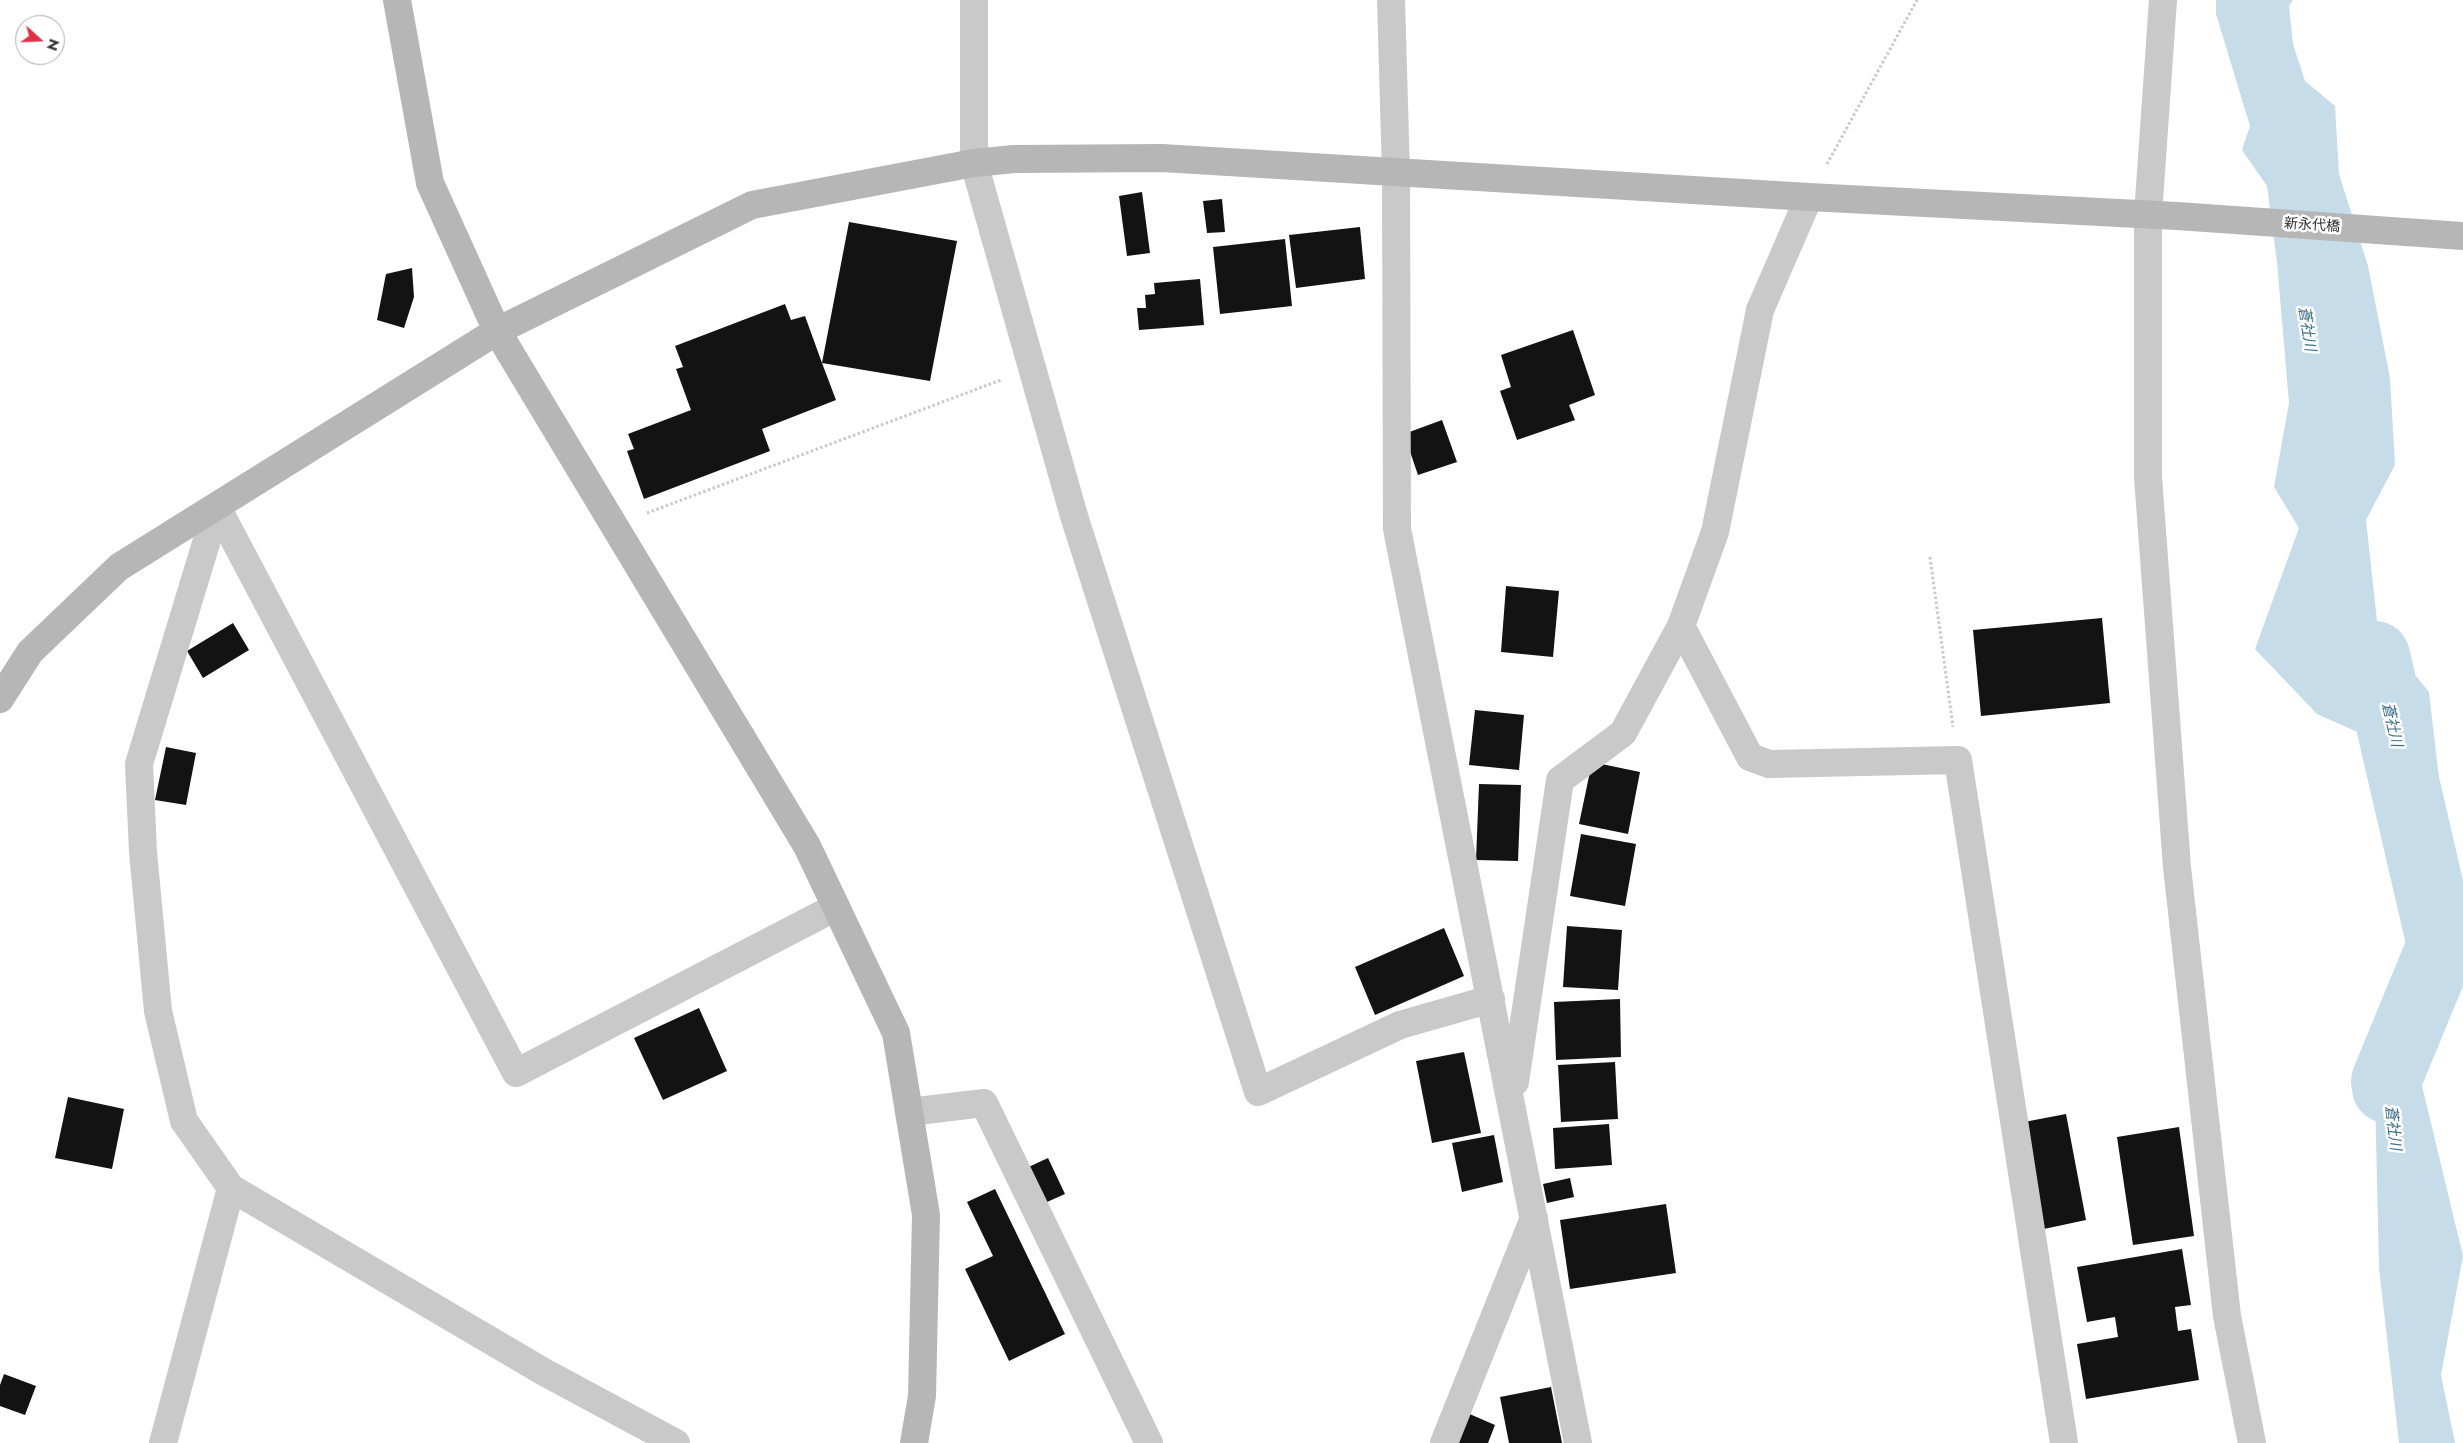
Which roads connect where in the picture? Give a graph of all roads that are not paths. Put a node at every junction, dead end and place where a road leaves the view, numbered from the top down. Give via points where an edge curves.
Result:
1 (398, 0) edge
2 (974, 0) edge
3 (1391, 0) edge
4 (2163, 0) edge
5 (974, 163) junction
6 (1396, 173) junction
7 (1809, 197) junction
8 (2148, 215) junction
9 (2455, 236) edge
10 (497, 331) junction
11 (216, 507) junction
12 (1681, 626) junction
13 (0, 698) edge
14 (836, 907) junction
15 (1491, 999) junction
16 (1512, 1103) junction
17 (909, 1112) junction
18 (231, 1188) junction
19 (1534, 1218) junction
20 (163, 1443) edge
21 (676, 1443) edge
22 (914, 1443) edge
23 (1149, 1443) edge
24 (1444, 1443) edge
25 (1578, 1443) edge
26 (2064, 1443) edge
27 (2252, 1443) edge

1 - 10 street via 430,183
2 - 5 street
3 - 6 street
4 - 8 street
5 - 6 street, 新永代橋 via 1014,159 1162,158
5 - 10 street, 新永代橋 via 752,205
5 - 15 street via 1074,516 1258,1092 1400,1025
6 - 7 street, 新永代橋
6 - 15 street via 1397,529
7 - 8 street, 新永代橋
7 - 12 street via 1760,310 1715,532
8 - 9 street, 新永代橋
8 - 27 street via 2148,477 2177,867 2226,1316
10 - 11 street, 新永代橋
10 - 14 street via 807,846
11 - 13 street, 新永代橋 via 119,566 30,652
11 - 14 street via 516,1073
11 - 18 street via 139,764 143,852 158,1011 184,1122
12 - 16 street via 1623,733 1560,780
12 - 26 street via 1750,757 1769,764 1958,760
14 - 17 street via 896,1033
15 - 16 street
16 - 19 street
17 - 22 street via 926,1214 922,1396
17 - 23 street via 984,1104
18 - 20 street
18 - 21 street via 544,1372
19 - 24 street
19 - 25 street

